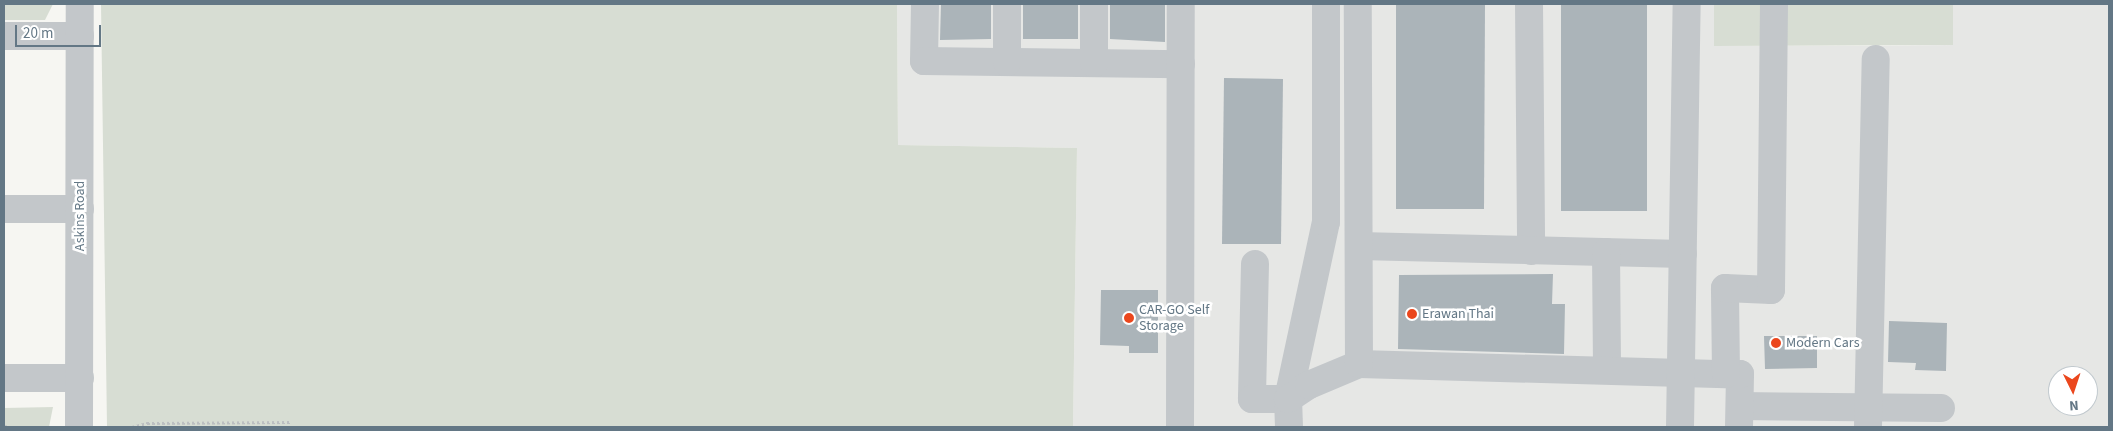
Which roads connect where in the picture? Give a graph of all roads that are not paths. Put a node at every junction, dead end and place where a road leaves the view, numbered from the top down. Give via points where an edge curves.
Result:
1 (80, 4) edge
2 (925, 4) edge
3 (1007, 4) edge
4 (1094, 4) edge
5 (1181, 4) edge
6 (1326, 4) edge
7 (1358, 4) edge
8 (1529, 4) edge
9 (1687, 4) edge
10 (1774, 4) edge
11 (4, 36) edge
12 (80, 36) junction
13 (1876, 59) dead end
14 (1007, 62) junction
15 (1094, 63) junction
16 (1181, 64) junction
17 (4, 209) edge
18 (80, 209) junction
19 (1359, 246) junction
20 (1531, 251) junction
21 (1606, 252) junction
22 (1683, 254) junction
23 (1255, 264) dead end
24 (1359, 364) junction
25 (1606, 368) junction
26 (1681, 370) junction
27 (1726, 374) junction
28 (4, 378) edge
29 (80, 378) junction
30 (1288, 399) junction
31 (1941, 408) dead end
32 (1740, 417) edge
33 (1868, 418) edge
34 (79, 427) edge
35 (1180, 427) edge
36 (1289, 427) edge
37 (1680, 427) edge

1 - 12 street, Askins Road
2 - 14 street via 924,61
3 - 14 street
4 - 15 street
5 - 16 street
6 - 30 street via 1326,222
7 - 19 street
8 - 20 street
9 - 22 street
10 - 27 street via 1771,290 1726,288
11 - 12 street
12 - 18 street, Askins Road
13 - 33 street
14 - 15 street
15 - 16 street
16 - 35 street
17 - 18 street
18 - 29 street, Askins Road
19 - 20 street
19 - 24 street
20 - 21 street
21 - 22 street
21 - 25 street
22 - 26 street
23 - 30 street via 1252,399
24 - 25 street
24 - 30 street via 1309,385
25 - 26 street
26 - 27 street
26 - 37 street
27 - 32 street via 1740,374
28 - 29 street
29 - 34 street, Askins Road
30 - 36 street
31 - 33 street
32 - 33 street

